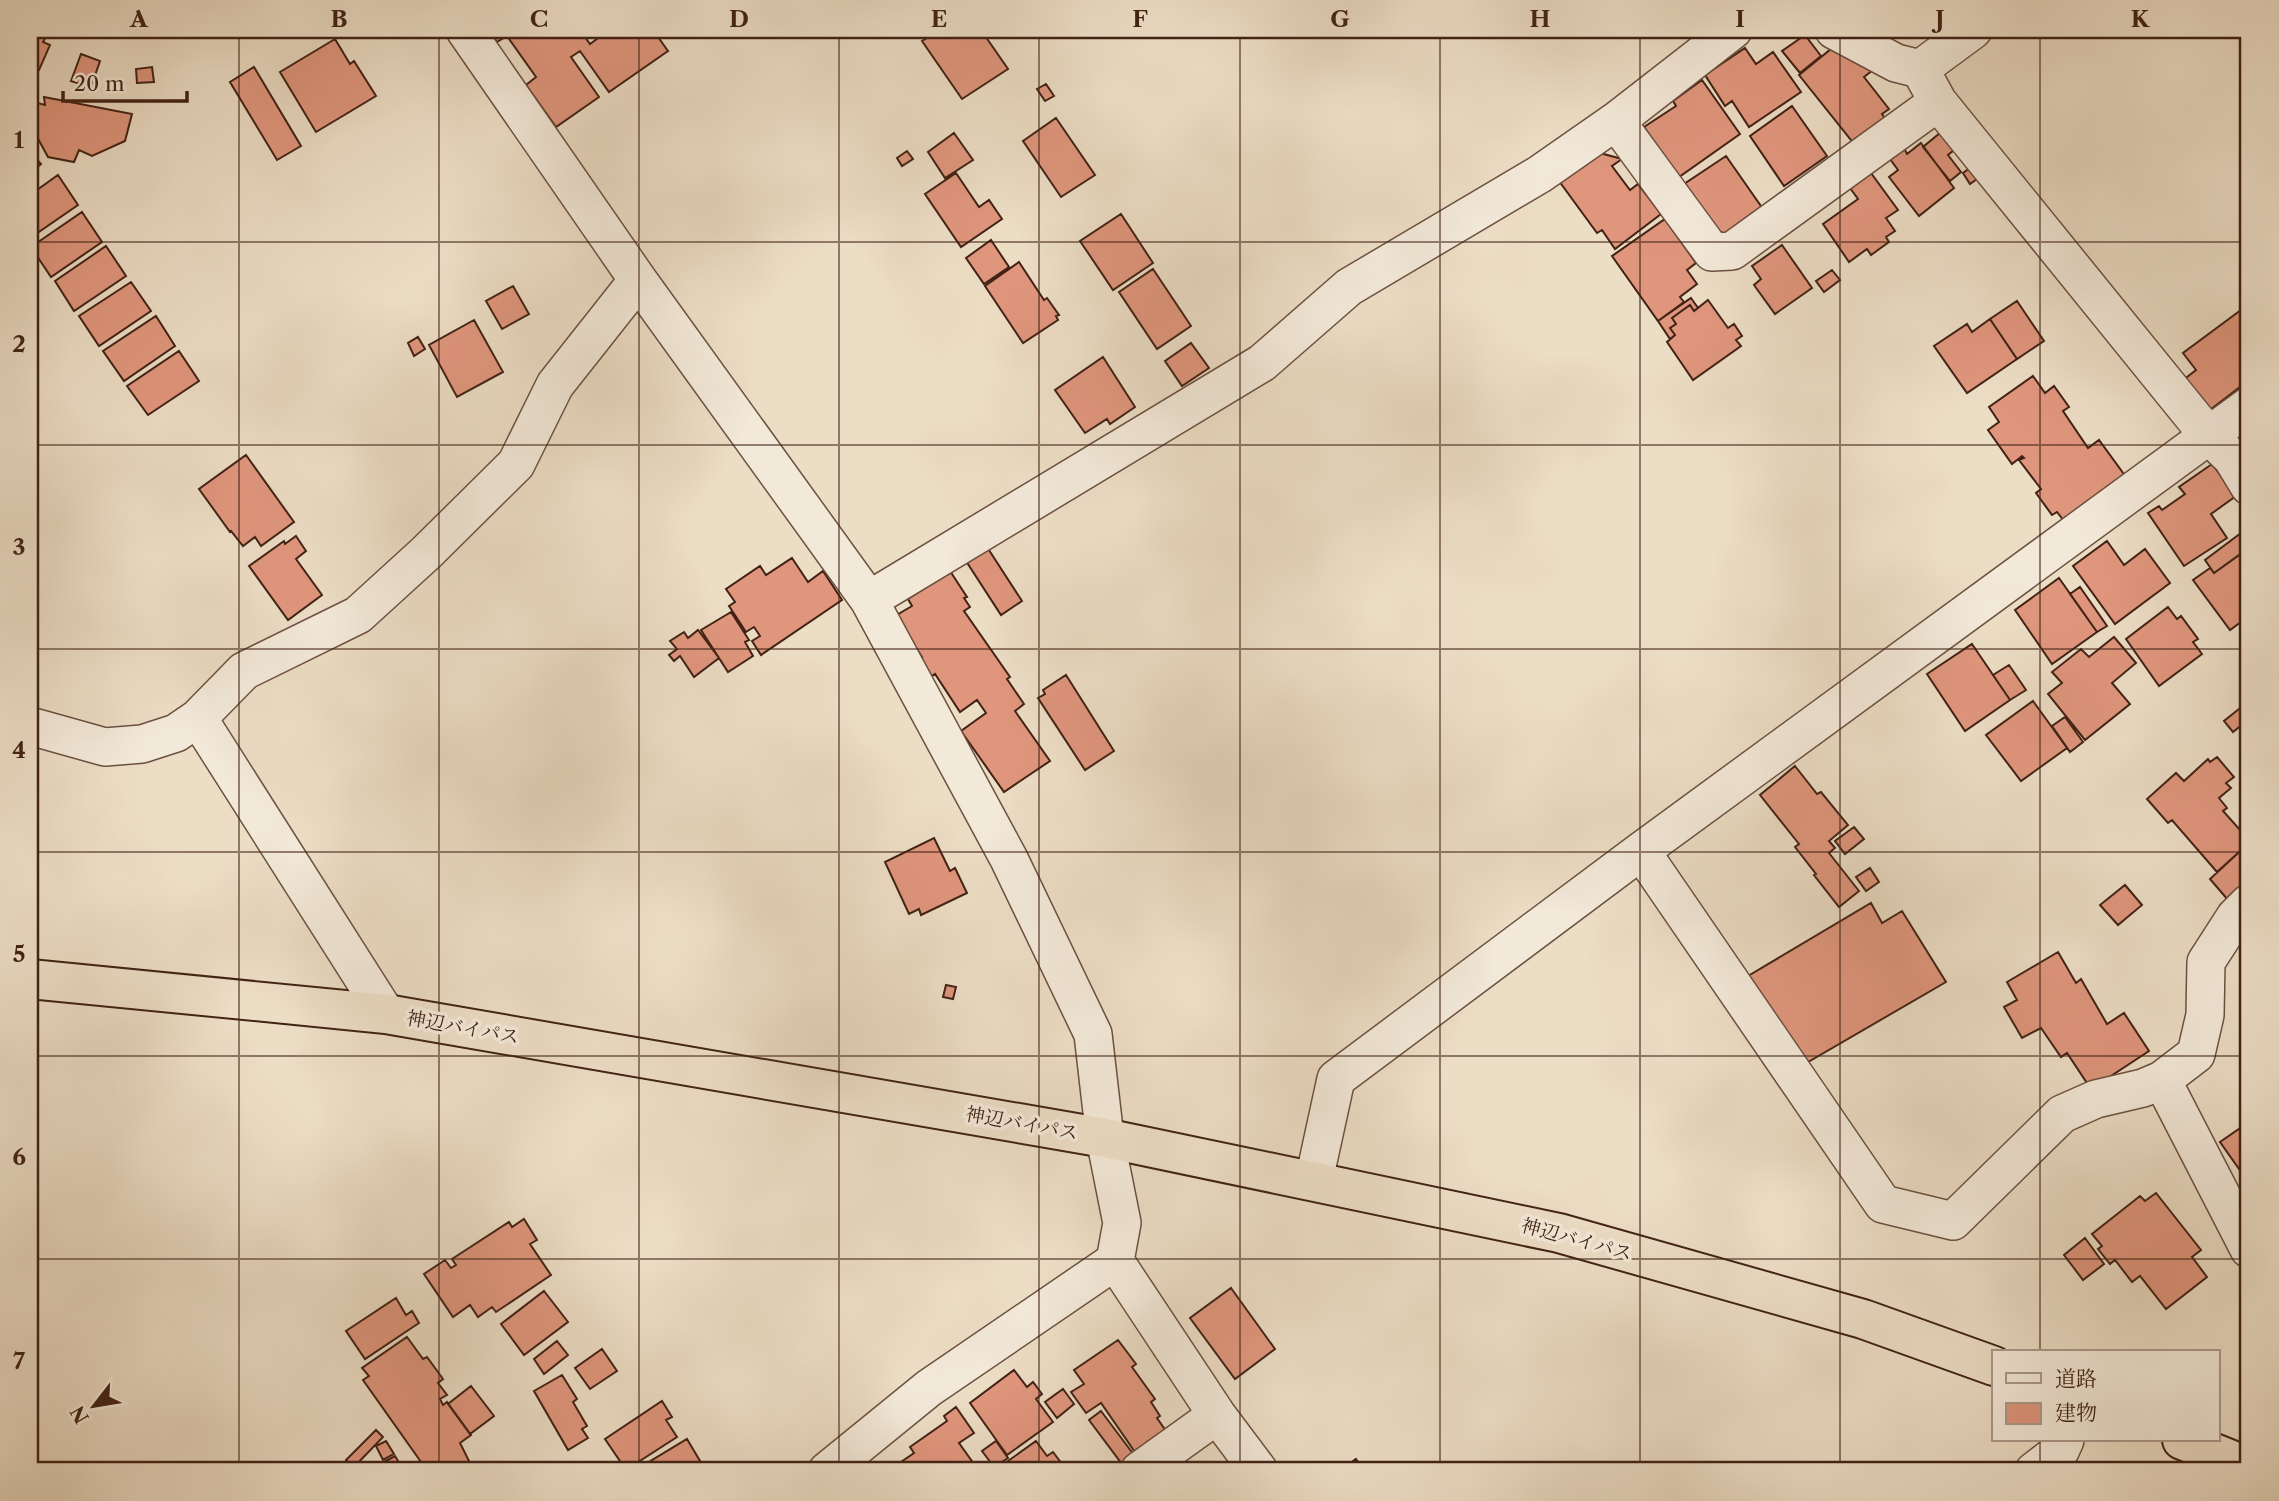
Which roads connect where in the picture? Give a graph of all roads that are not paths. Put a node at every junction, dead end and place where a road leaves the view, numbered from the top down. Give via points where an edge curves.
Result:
1 (466, 30) edge
2 (1733, 30) edge
3 (1834, 30) edge
4 (1973, 30) edge
5 (1920, 69) junction
6 (1938, 102) junction
7 (1616, 121) junction
8 (638, 279) junction
9 (2249, 405) edge
10 (2208, 435) junction
11 (2249, 486) edge
12 (869, 600) junction
13 (198, 718) junction
14 (30, 726) edge
15 (1641, 851) junction
16 (2249, 902) edge
17 (30, 979) edge
18 (386, 1014) junction
19 (2162, 1080) junction
20 (1105, 1138) junction
21 (1314, 1180) junction
22 (2249, 1249) edge
23 (1115, 1261) junction
24 (1992, 1365) edge
25 (1217, 1415) junction
26 (2065, 1442) edge
27 (2187, 1442) edge
28 (2249, 1467) edge
29 (827, 1471) edge
30 (1139, 1471) edge
31 (1259, 1471) edge
32 (2034, 1471) edge

1 - 8 street
2 - 7 street
3 - 5 street via 1896,63
4 - 5 street
5 - 6 street
6 - 7 street via 1732,251 1722,252 1712,252
6 - 10 street
7 - 12 street via 1540,174 1349,287 1262,363
8 - 12 street
8 - 13 street via 555,385 516,464 506,474 358,615 244,671
9 - 10 street
10 - 11 street via 2232,458
10 - 15 street
12 - 20 street via 1009,859 1093,1034
13 - 14 street via 176,733 142,744 104,747
13 - 18 street
15 - 19 street via 1883,1204 1953,1221 2062,1114
15 - 21 street via 1336,1079
16 - 19 street via 2206,962 2205,1015 2196,1054
17 - 18 highway, 神辺バイパス
18 - 20 highway, 神辺バイパス
19 - 22 street
20 - 21 highway, 神辺バイパス
20 - 23 street via 1122,1223
21 - 24 highway, 神辺バイパス via 1559,1233 1863,1319
23 - 25 street
23 - 29 street via 929,1388
25 - 30 street
25 - 31 street
26 - 32 street
27 - 28 highway

